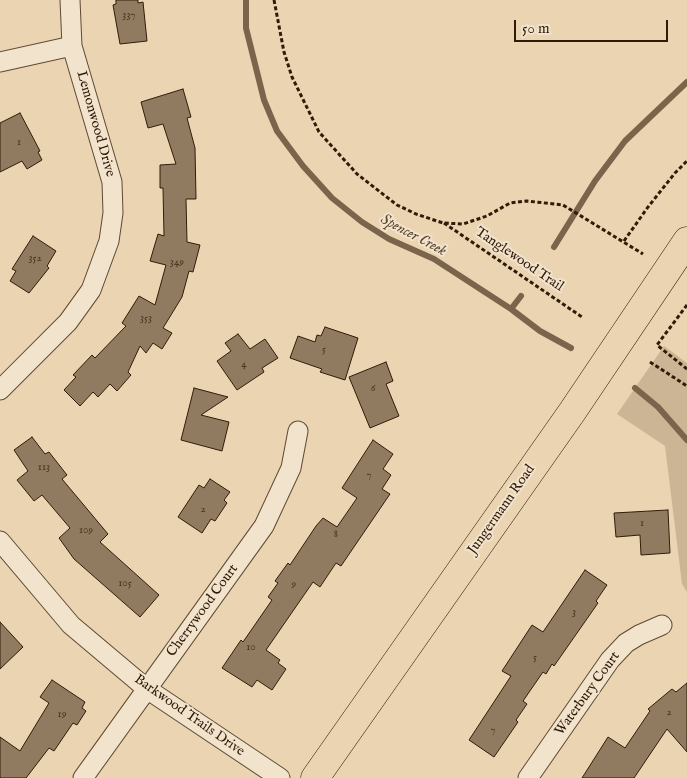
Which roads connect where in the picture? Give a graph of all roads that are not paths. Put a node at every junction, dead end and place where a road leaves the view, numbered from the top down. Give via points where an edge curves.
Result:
1 (70, 0) edge
2 (72, 46) junction
3 (0, 62) edge
4 (687, 241) edge
5 (0, 390) edge
6 (298, 431) dead end
7 (0, 541) edge
8 (662, 625) dead end
9 (147, 689) junction
10 (83, 778) edge
11 (280, 778) edge
12 (315, 778) edge
13 (528, 778) edge

1 - 2 street, Lemonwood Drive
2 - 3 street
2 - 5 street, Lemonwood Drive via 112,182 113,213 109,241 91,290 68,322
4 - 12 main road, Jungermann Road via 572,412
6 - 9 street, Cherrywood Court via 291,468 264,526
7 - 9 street, Barkwood Trails Drive via 71,625
8 - 13 street, Waterbury Court via 626,643 610,660
9 - 10 street, Cherrywood Court
9 - 11 street, Barkwood Trails Drive

